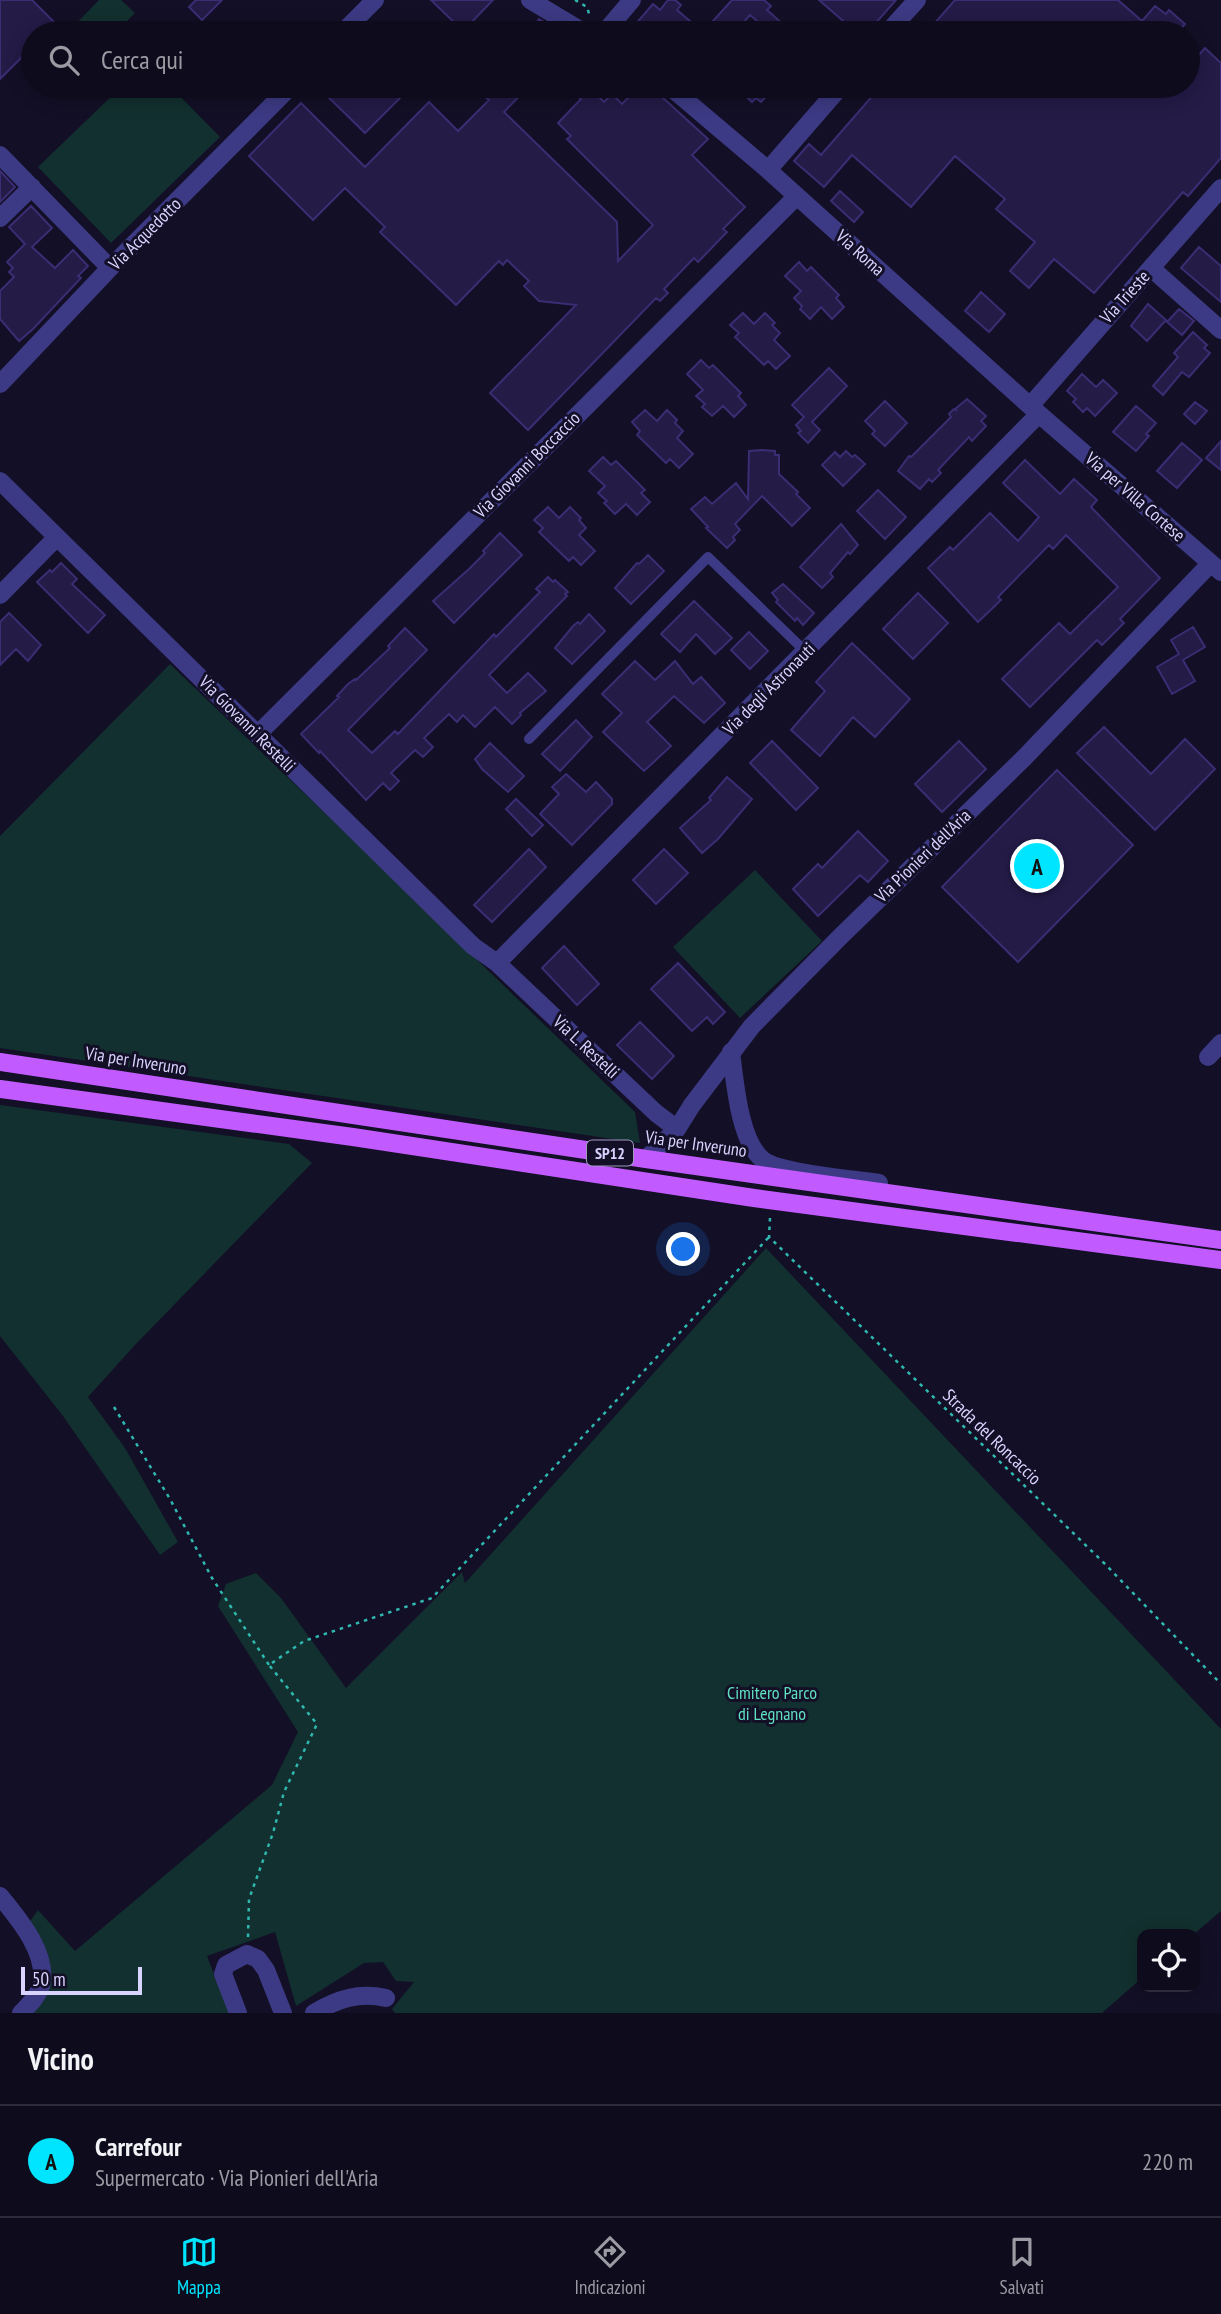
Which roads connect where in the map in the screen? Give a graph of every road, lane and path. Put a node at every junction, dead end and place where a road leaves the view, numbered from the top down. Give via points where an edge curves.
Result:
1 (375, 0) edge
2 (530, 0) edge
3 (632, 0) edge
4 (916, 0) edge
5 (354, 21) edge
6 (565, 21) edge
7 (614, 21) edge
8 (898, 21) edge
9 (279, 98) edge
10 (683, 98) edge
11 (831, 98) edge
12 (0, 155) edge
13 (768, 170) junction
14 (32, 187) junction
15 (1219, 195) edge
16 (797, 197) junction
17 (0, 218) edge
18 (110, 268) junction
19 (1151, 268) junction
20 (1221, 330) edge
21 (0, 384) edge
22 (1039, 414) junction
23 (0, 481) edge
24 (57, 537) junction
25 (1216, 568) edge
26 (0, 595) edge
27 (806, 652) junction
28 (258, 734) junction
29 (529, 739) dead end
30 (497, 963) junction
31 (1221, 1043) edge
32 (731, 1052) junction
33 (1208, 1056) dead end
34 (0, 1062) edge
35 (0, 1089) edge
36 (677, 1129) junction
37 (646, 1159) junction
38 (772, 1200) junction
39 (1075, 1219) junction
40 (769, 1237) junction
41 (1221, 1240) edge
42 (1221, 1260) edge
43 (114, 1407) dead end
44 (269, 1665) junction
45 (1221, 1684) edge
46 (0, 1896) edge
47 (247, 1954) junction
48 (386, 1998) dead end
49 (22, 2013) edge
50 (238, 2013) edge
51 (283, 2013) edge
52 (314, 2013) edge

1 - 5 street
2 - 6 street
3 - 7 street
4 - 8 street
9 - 18 street, Via Acquedotto
10 - 13 street, Via Roma
11 - 13 street
12 - 14 street
13 - 16 street, Via Roma
14 - 17 street
14 - 18 street
15 - 19 street, Via Trieste
16 - 22 street, Via Roma
16 - 28 street, Via Giovanni Boccaccio
18 - 21 street, Via Acquedotto
19 - 20 street
19 - 22 street, Via Trieste
22 - 25 street, Via per Villa Cortese
22 - 27 street, Via degli Astronauti
23 - 24 street, Via Giovanni Restelli
24 - 26 street
24 - 28 street, Via Giovanni Restelli
25 - 32 street, Via Pionieri dell'Aria via 841,936
27 - 29 lane via 708,557
27 - 30 street, Via degli Astronauti
28 - 30 street, Via Giovanni Restelli via 473,946
30 - 36 street, Via L. Restelli
31 - 33 street
32 - 36 street, Via Pionieri dell'Aria
32 - 39 street via 738,1110 762,1159 782,1168 1041,1208
34 - 37 main road, Via per Inveruno / SP12
35 - 38 main road, SP12
36 - 37 street, Via Pionieri dell'Aria
37 - 39 main road, Via per Inveruno / SP12
38 - 40 path
38 - 42 main road, SP12
39 - 41 main road, Via per Inveruno / SP12
40 - 44 path via 432,1598 304,1641
40 - 45 path, Strada del Roncaccio via 1105,1564
43 - 44 path via 212,1578
44 - 47 path via 317,1724 285,1792 248,1899
46 - 49 street via 24,1924 42,1970 41,1986
47 - 50 street via 226,1965 223,1974
47 - 51 street via 266,1970
48 - 52 street via 350,1997

